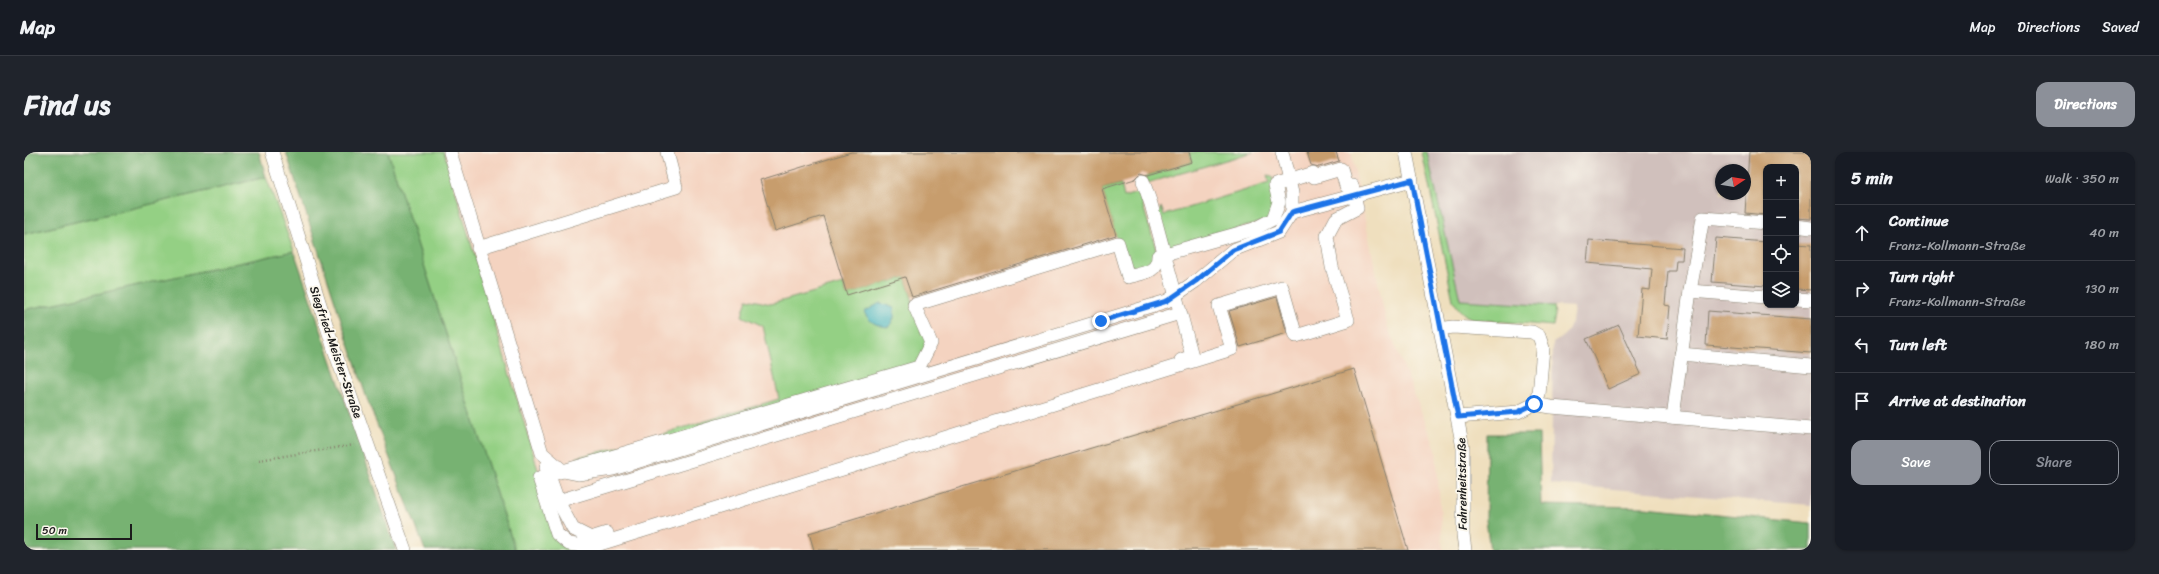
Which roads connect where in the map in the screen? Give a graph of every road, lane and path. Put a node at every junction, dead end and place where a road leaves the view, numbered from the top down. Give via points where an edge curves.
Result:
1 (272, 152) edge
2 (450, 152) edge
3 (667, 152) edge
4 (1282, 152) edge
5 (1406, 152) edge
6 (1289, 180) junction
7 (1412, 180) junction
8 (1143, 181) dead end
9 (1354, 195) junction
10 (1292, 212) junction
11 (1763, 223) edge
12 (1799, 226) edge
13 (1811, 228) edge
14 (478, 248) junction
15 (1164, 254) junction
16 (1690, 291) junction
17 (1175, 295) junction
18 (1763, 297) edge
19 (1799, 299) edge
20 (1811, 300) edge
21 (1180, 313) junction
22 (1440, 329) junction
23 (1681, 354) junction
24 (1811, 366) edge
25 (1534, 404) junction
26 (1458, 417) junction
27 (1673, 417) junction
28 (1811, 429) edge
29 (367, 443) junction
30 (542, 453) junction
31 (260, 460) dead end
32 (563, 471) junction
33 (549, 475) junction
34 (558, 501) junction
35 (405, 550) edge
36 (1465, 550) edge

1 - 29 street, Siegfried-Meister-Straße via 334,349
2 - 14 street
3 - 14 street via 676,187
4 - 6 street
5 - 7 street, Fahrenheitstraße
6 - 9 street via 1313,173 1314,177 1341,169 1346,186 1352,185
6 - 10 street
6 - 15 street via 1275,185 1279,202 1273,219 1254,229
7 - 9 street
7 - 22 street, Fahrenheitstraße
8 - 15 street
9 - 10 street
9 - 33 street via 1357,208 1336,219 1327,236 1332,267 1348,320 1296,336 1282,287 1219,306 1232,349 590,547 569,544 557,534 539,478
10 - 17 street via 1279,232 1233,250
11 - 16 street via 1703,218
12 - 13 street
14 - 30 street
15 - 17 street
15 - 32 street via 1158,256 1158,262 1151,271 1128,277 1118,243 914,305 931,343 919,367
16 - 18 street
16 - 23 street
17 - 21 street
17 - 32 street via 1167,301 613,469 578,474
19 - 20 street
21 - 34 street
21 - 34 street via 1192,356 591,538 573,529
22 - 25 street via 1453,327 1532,332 1539,336 1543,348 1539,395
22 - 26 street, Fahrenheitstraße
23 - 24 street
23 - 27 street
25 - 26 street via 1518,412
25 - 27 street
26 - 36 street, Fahrenheitstraße via 1463,448
27 - 28 street
29 - 31 path
29 - 35 street, Siegfried-Meister-Straße
30 - 32 street
30 - 33 street
32 - 33 street
33 - 34 street

